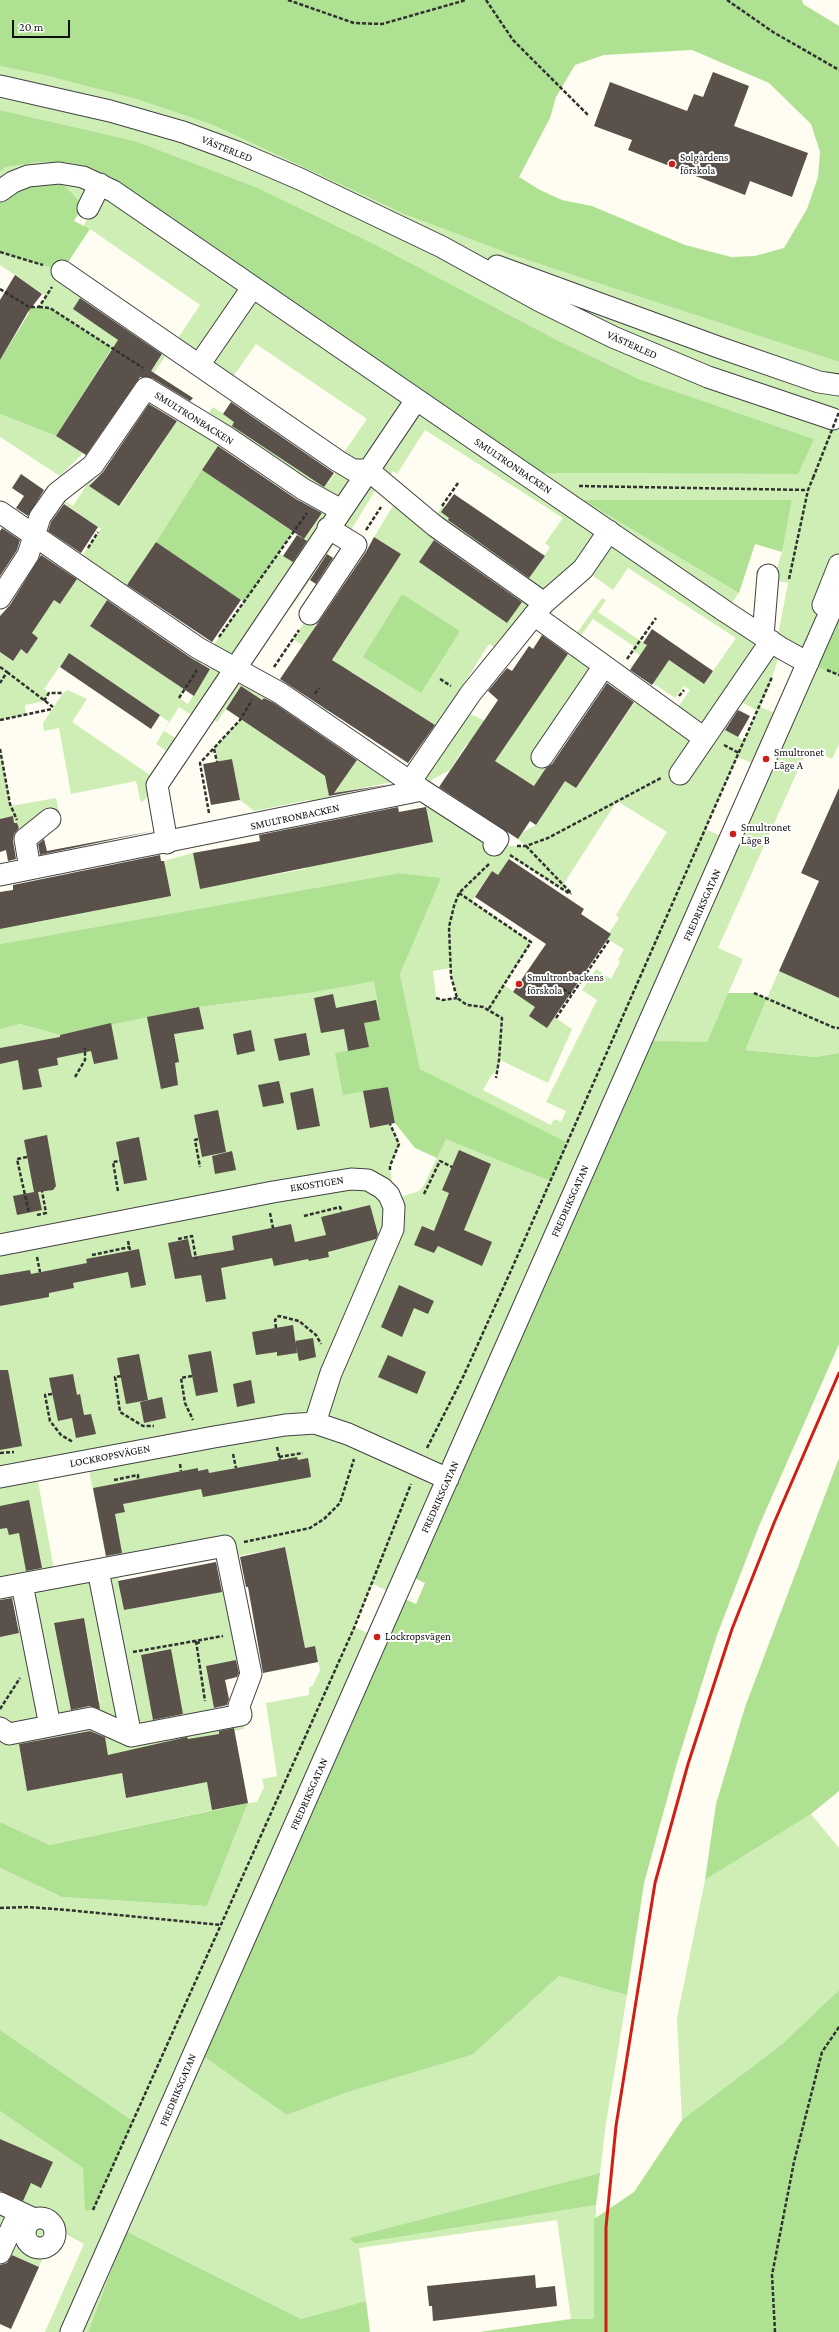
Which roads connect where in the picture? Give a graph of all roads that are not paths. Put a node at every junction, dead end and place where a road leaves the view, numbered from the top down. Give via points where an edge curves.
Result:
1 (0, 86) edge
2 (100, 184) junction
3 (0, 190) edge
4 (88, 208) dead end
5 (442, 247) junction
6 (62, 271) road end
7 (252, 288) junction
8 (199, 365) junction
9 (839, 385) edge
10 (416, 400) junction
11 (837, 418) edge
12 (368, 470) junction
13 (340, 510) junction
14 (0, 512) edge
15 (328, 528) junction
16 (609, 531) junction
17 (34, 536) junction
18 (839, 565) edge
19 (768, 575) dead end
20 (839, 592) edge
21 (0, 598) edge
22 (539, 609) junction
23 (310, 614) road end
24 (771, 642) junction
25 (808, 663) junction
26 (235, 668) junction
27 (611, 670) junction
28 (704, 738) junction
29 (542, 757) dead end
30 (680, 774) road end
31 (416, 786) junction
32 (50, 819) dead end
33 (167, 842) junction
34 (498, 850) road end
35 (30, 869) junction
36 (0, 875) edge
37 (0, 1245) edge
38 (315, 1423) junction
39 (0, 1476) edge
40 (448, 1479) junction
41 (98, 1570) junction
42 (22, 1584) junction
43 (0, 1588) edge
44 (50, 1726) junction
45 (0, 1728) edge
46 (131, 1736) junction
47 (0, 2203) edge
48 (27, 2216) junction
49 (0, 2253) edge
50 (71, 2332) edge

1 - 5 street, VÄSTERLED via 86,104 200,138 300,179
2 - 3 street, SMULTRONBACKEN via 71,174 44,173 18,179
2 - 4 street
2 - 7 street, SMULTRONBACKEN
5 - 9 street, VÄSTERLED via 718,347 819,382
5 - 11 street, VÄSTERLED via 540,301 613,337 708,377
6 - 8 street
7 - 8 street
7 - 10 street, SMULTRONBACKEN
8 - 12 street via 338,461 353,470
10 - 12 street
10 - 16 street, SMULTRONBACKEN
12 - 13 street
12 - 22 street
13 - 15 street
13 - 17 street, SMULTRONBACKEN via 146,388 93,465 57,492 40,517
14 - 17 street
15 - 23 street via 356,545
15 - 26 street
16 - 22 street via 583,569
16 - 24 street, SMULTRONBACKEN
17 - 21 street, SMULTRONBACKEN via 28,555
17 - 26 street via 208,653
18 - 25 street, FREDRIKSGATAN via 813,637
19 - 24 street
20 - 25 street, FREDRIKSGATAN
22 - 27 street
22 - 31 street via 471,693
24 - 25 street, SMULTRONBACKEN
24 - 28 street
25 - 40 street, FREDRIKSGATAN
26 - 31 street via 263,683
26 - 33 street via 157,785
27 - 28 street
27 - 29 street
28 - 30 street
31 - 33 street, SMULTRONBACKEN
31 - 34 street
32 - 35 street via 25,839
33 - 35 street, SMULTRONBACKEN
35 - 36 street, SMULTRONBACKEN
37 - 38 street, EKOSTIGEN via 273,1192 351,1179 368,1180 382,1188 389,1196 394,1207 393,1229 331,1373
38 - 39 street, LOCKROPSVÄGEN via 214,1436
38 - 40 street, LOCKROPSVÄGEN via 360,1439
40 - 50 street, FREDRIKSGATAN
41 - 42 street
41 - 46 street
41 - 46 street via 225,1546 243,1632 251,1674 239,1706 241,1715
42 - 43 street
42 - 44 street
44 - 45 street via 9,1734
44 - 46 street via 91,1718
47 - 48 street
48 - 48 street via 48,2220 60,2230 52,2242 44,2247 34,2247 27,2240 26,2230 30,2222
48 - 49 street

